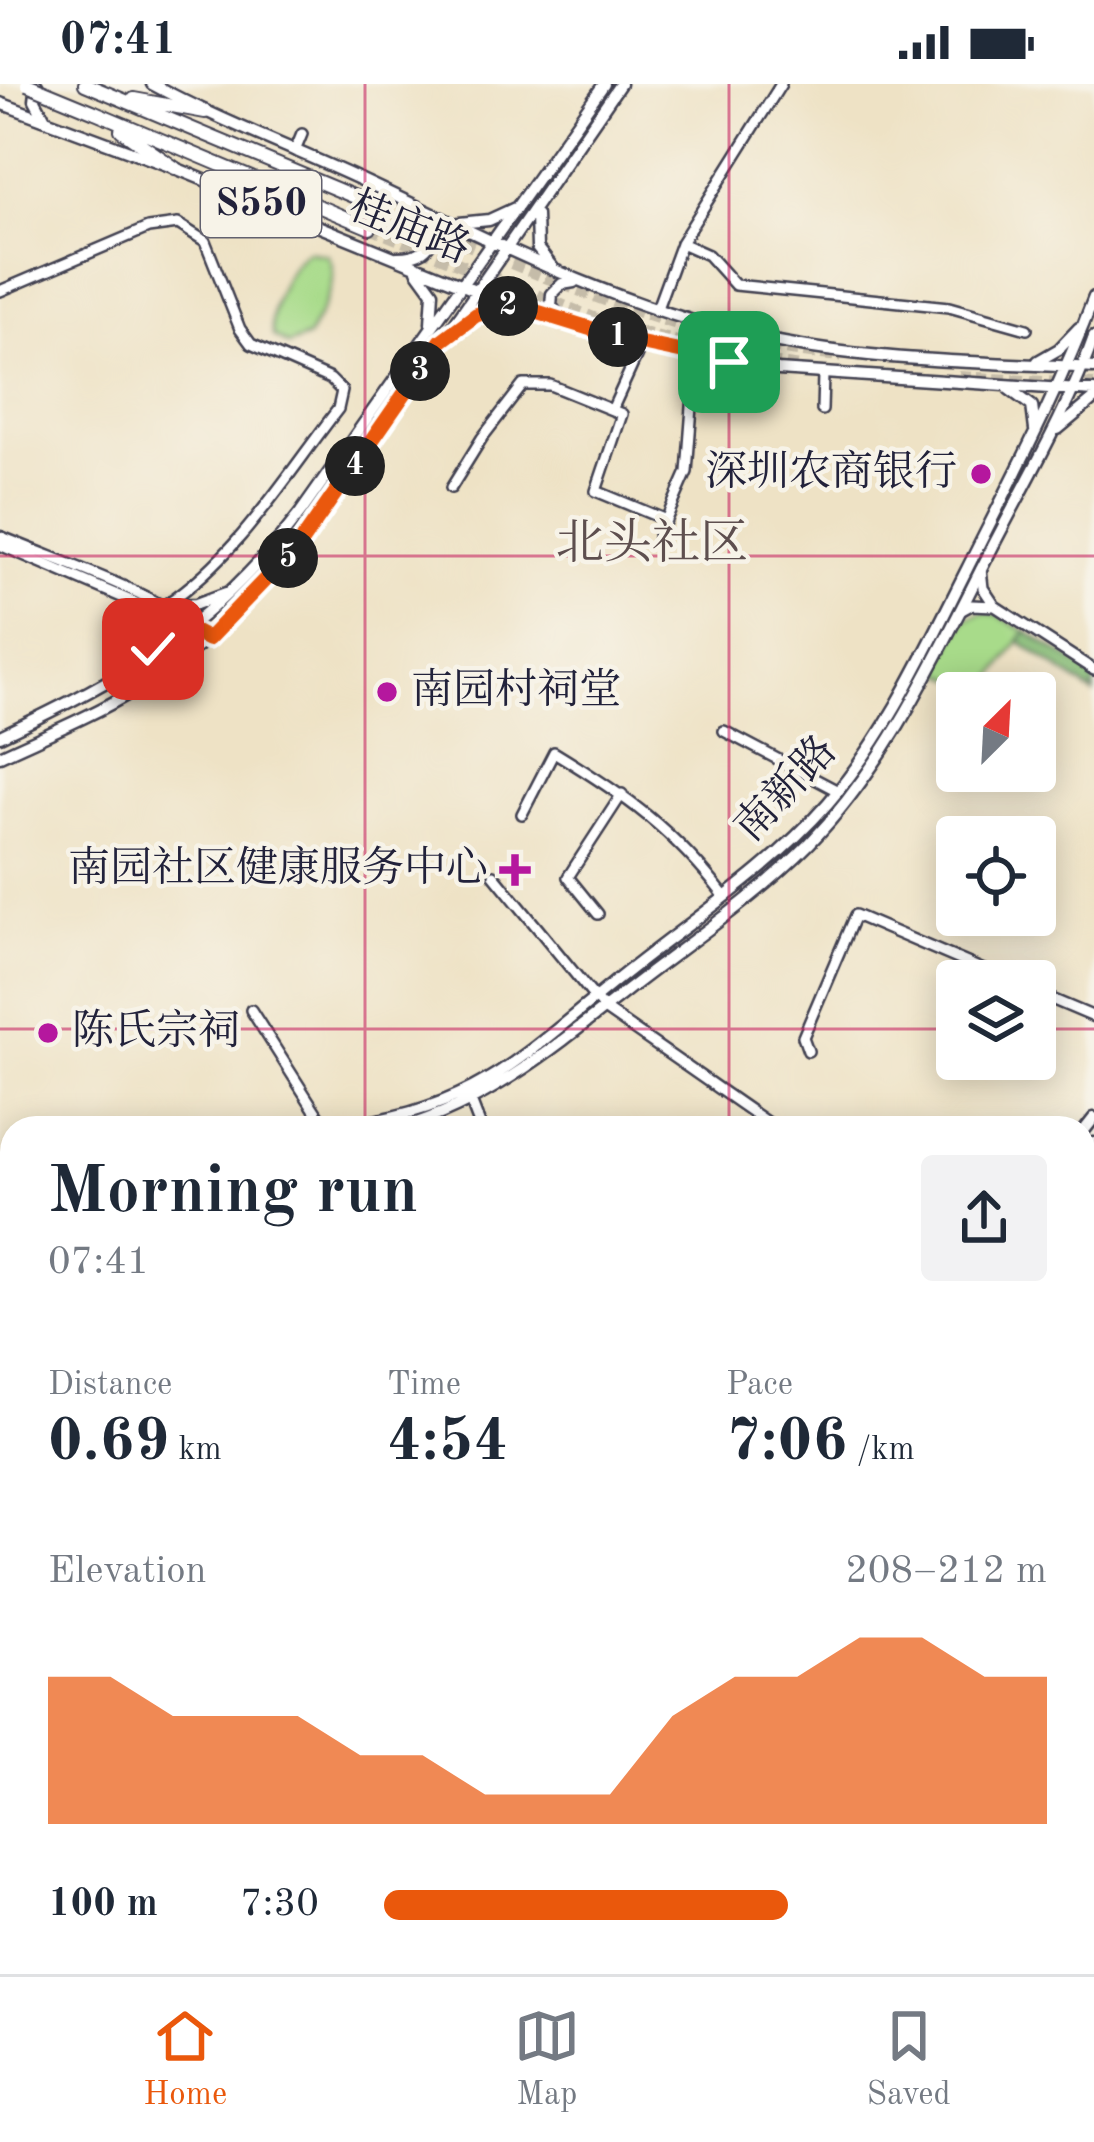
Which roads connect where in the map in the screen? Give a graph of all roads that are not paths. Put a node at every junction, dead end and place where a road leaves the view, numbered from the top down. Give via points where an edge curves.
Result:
1 (27, 84) edge
2 (37, 84) edge
3 (85, 84) edge
4 (152, 84) edge
5 (604, 84) edge
6 (620, 84) edge
7 (781, 84) edge
8 (104, 92) junction
9 (0, 105) edge
10 (94, 112) junction
11 (206, 112) junction
12 (50, 124) junction
13 (302, 134) dead end
14 (295, 151) junction
15 (176, 168) junction
16 (526, 198) junction
17 (541, 201) junction
18 (379, 207) tunnel mouth
19 (418, 207) junction
20 (441, 218) junction
21 (370, 228) tunnel mouth
22 (493, 243) junction
23 (681, 243) junction
24 (506, 249) junction
25 (399, 260) junction
26 (560, 274) junction
27 (584, 283) junction
28 (462, 286) junction
29 (0, 291) edge
30 (476, 291) junction
31 (1094, 297) edge
32 (521, 307) junction
33 (656, 310) junction
34 (1087, 315) junction
35 (568, 322) junction
36 (1028, 329) dead end
37 (428, 333) junction
38 (1094, 337) edge
39 (441, 341) junction
40 (642, 344) junction
41 (696, 356) junction
42 (1023, 363) junction
43 (1067, 366) junction
44 (1088, 368) edge
45 (823, 375) junction
46 (994, 386) junction
47 (1057, 388) junction
48 (1072, 390) junction
49 (1094, 395) edge
50 (612, 410) junction
51 (822, 410) dead end
52 (1032, 440) junction
53 (1045, 446) junction
54 (451, 488) dead end
55 (666, 520) junction
56 (658, 538) dead end
57 (0, 541) edge
58 (981, 568) junction
59 (235, 589) junction
60 (994, 606) junction
61 (157, 608) junction
62 (960, 611) junction
63 (192, 628) junction
64 (208, 639) junction
65 (138, 667) junction
66 (1094, 670) edge
67 (724, 731) dead end
68 (0, 736) edge
69 (0, 756) edge
70 (838, 791) junction
71 (622, 794) junction
72 (522, 814) dead end
73 (494, 875) dead end
74 (725, 897) junction
75 (598, 914) dead end
76 (960, 960) edge
77 (1056, 1001) edge
78 (599, 1004) junction
79 (251, 1010) dead end
80 (1094, 1017) edge
81 (808, 1051) dead end
82 (471, 1102) junction
83 (319, 1116) edge
84 (402, 1116) edge
85 (433, 1116) edge
86 (476, 1116) edge
87 (758, 1116) edge

1 - 10 highway, S550, bridge
2 - 12 main road via 37,109
3 - 8 highway, S550
4 - 11 main road, 桂庙路 / S550
5 - 16 main road
6 - 17 main road
7 - 23 street
8 - 11 highway
8 - 18 highway, S550
9 - 12 main road, 桂庙路 / S550
10 - 15 highway
10 - 21 highway, S550
11 - 14 main road, 桂庙路 / S550
12 - 15 main road, 桂庙路 / S550
13 - 14 street
14 - 19 main road, 桂庙路 / S550
15 - 25 main road, 桂庙路 / S550
16 - 20 main road via 477,224
16 - 22 main road
17 - 24 main road
17 - 26 main road via 537,248
19 - 20 main road, 桂庙路 / S550
19 - 25 main road via 432,221 432,241
20 - 22 main road, 桂庙路 / S550
22 - 24 main road, 桂庙路 / S550
22 - 28 main road
23 - 33 street
23 - 36 street via 708,255 735,285 949,307
24 - 26 main road, 桂庙路 / S550
24 - 30 main road
25 - 28 main road, 桂庙路 / S550
25 - 37 main road via 431,287
26 - 27 main road, 桂庙路 / S550
27 - 33 main road, 桂庙路 / S550
27 - 35 main road via 562,284 552,294 551,306
28 - 30 main road, 桂庙路 / S550
28 - 37 main road
29 - 61 street via 148,228 178,224 205,241 251,344 342,392 338,409 237,540
30 - 32 main road, 桂庙路 / S550
30 - 39 main road
31 - 34 main road, 南新路
32 - 35 main road, 桂庙路 / S550
32 - 39 main road via 484,311
33 - 42 main road, 桂庙路 / S550 via 802,346
34 - 42 main road via 1059,349
34 - 43 main road, 南新路
35 - 40 main road, 桂庙路 / S550
37 - 59 main road via 302,512
38 - 44 main road, 南新路
39 - 64 main road via 302,541
40 - 41 main road, 桂庙路 / S550
40 - 50 street
41 - 45 main road, 桂庙路 / S550
41 - 55 street via 687,472
42 - 43 main road, 桂庙路 / S550
43 - 44 main road, 桂庙路 / S550
43 - 47 main road, 南新路
44 - 48 main road, 南新路
45 - 46 main road, 桂庙路 / S550
45 - 51 street
46 - 47 main road, 桂庙路 / S550
46 - 52 main road via 1032,406
47 - 48 main road, 桂庙路 / S550
47 - 52 main road, 南新路
48 - 49 main road, 桂庙路 / S550
48 - 53 main road, 南新路
49 - 53 main road
50 - 54 street via 550,385 523,385
50 - 55 street via 622,414 596,491
52 - 70 main road, 南新路 via 901,698
53 - 58 main road, 南新路
55 - 56 street
57 - 61 street
58 - 60 street
58 - 62 main road, 南新路
59 - 61 main road
59 - 63 main road
60 - 62 street
60 - 66 street
61 - 63 street
61 - 65 main road via 158,638
62 - 78 main road, 南新路 via 890,741 809,844
63 - 64 street
63 - 65 main road
64 - 69 main road via 137,689
65 - 68 main road
67 - 70 street
70 - 74 main road, 南新路
71 - 72 street via 554,752
71 - 74 street via 681,842
71 - 75 street via 568,877
73 - 78 street
74 - 78 main road, 南新路
76 - 81 street via 855,915 803,1037
77 - 80 street
78 - 82 main road, 南新路 via 533,1065
78 - 84 main road, 南新路 via 456,1098
78 - 87 street
79 - 83 street
82 - 85 main road, 南新路
82 - 86 main road

